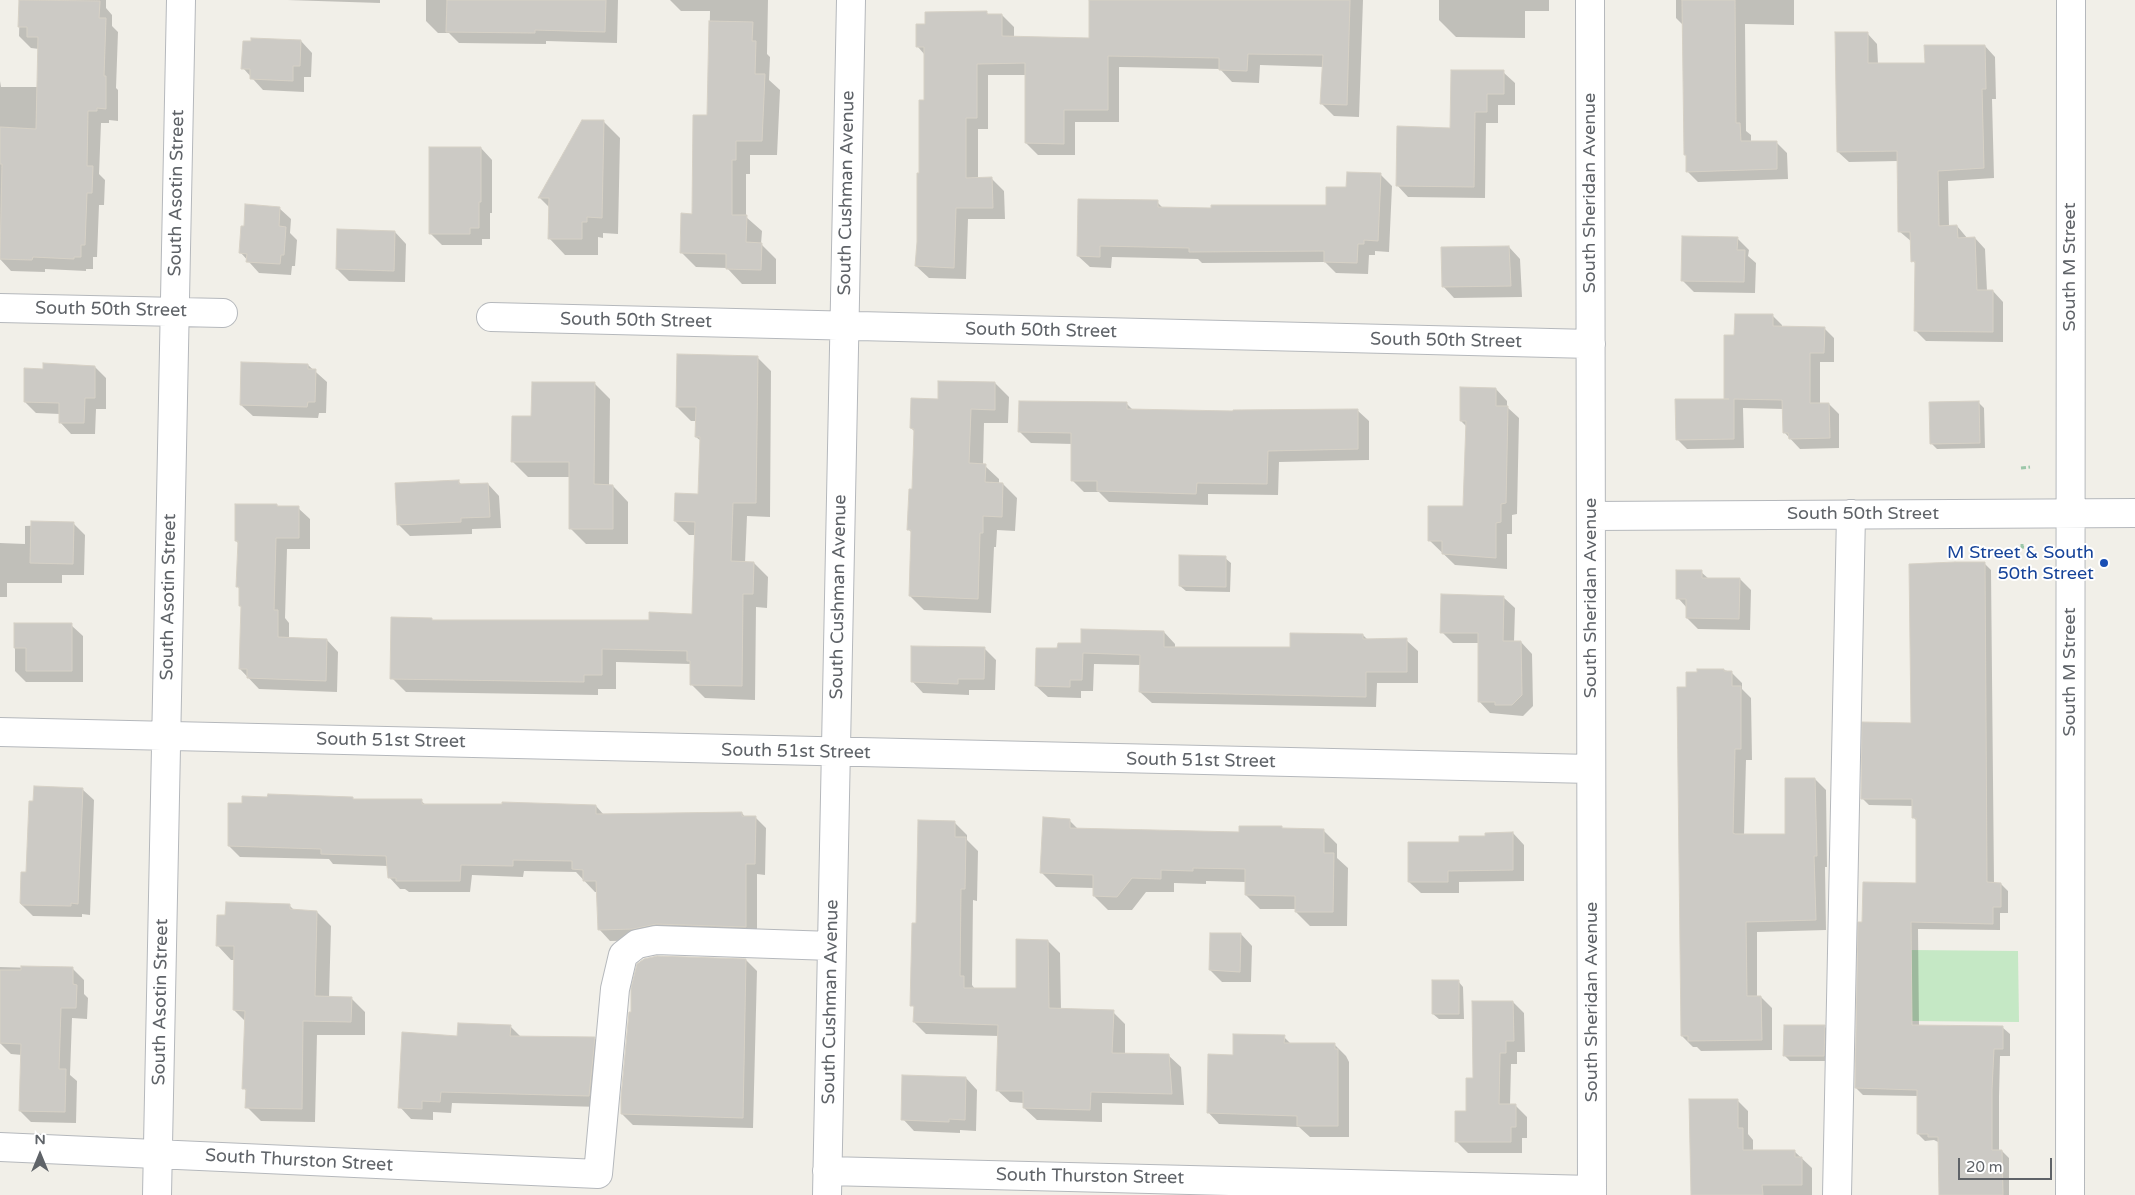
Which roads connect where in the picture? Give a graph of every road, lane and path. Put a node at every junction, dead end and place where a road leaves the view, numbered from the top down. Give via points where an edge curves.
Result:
1 (181, 0) edge
2 (851, 0) edge
3 (1590, 0) edge
4 (2070, 0) edge
5 (0, 308) edge
6 (174, 310) junction
7 (223, 313) dead end
8 (491, 317) dead end
9 (844, 326) junction
10 (1591, 344) junction
11 (2030, 467) dead end
12 (2021, 468) dead end
13 (2070, 513) junction
14 (2135, 513) edge
15 (1851, 514) junction
16 (1591, 516) junction
17 (2022, 547) dead end
18 (2030, 548) dead end
19 (0, 732) edge
20 (166, 736) junction
21 (836, 753) junction
22 (1591, 769) junction
23 (832, 946) junction
24 (0, 1147) edge
25 (158, 1154) junction
26 (827, 1183) edge
27 (1592, 1192) edge
28 (157, 1195) edge
29 (1837, 1195) edge
30 (2070, 1195) edge

1 - 6 street, South Asotin Street
2 - 9 street, South Cushman Avenue
3 - 10 street, South Sheridan Avenue
4 - 13 street, South M Street
5 - 6 street, South 50th Street
6 - 7 street, South 50th Street
6 - 20 street, South Asotin Street
8 - 9 street, South 50th Street
9 - 10 street, South 50th Street
9 - 21 street, South Cushman Avenue
10 - 16 street, South Sheridan Avenue
11 - 12 path
13 - 14 street, South 50th Street
13 - 15 street, South 50th Street
13 - 30 street, South M Street
15 - 16 street, South 50th Street
15 - 29 street
16 - 22 street, South Sheridan Avenue
17 - 18 path
19 - 20 street, South 51st Street
20 - 21 street, South 51st Street
20 - 25 street, South Asotin Street
21 - 22 street, South 51st Street
21 - 23 street, South Cushman Avenue
22 - 27 street, South Sheridan Avenue
23 - 25 street, South Thurston Street via 656,940 637,944 623,955 615,989 598,1174
23 - 26 street, South Cushman Avenue
24 - 25 street, South Thurston Street
25 - 28 street, South Asotin Street
26 - 27 street, South Thurston Street

